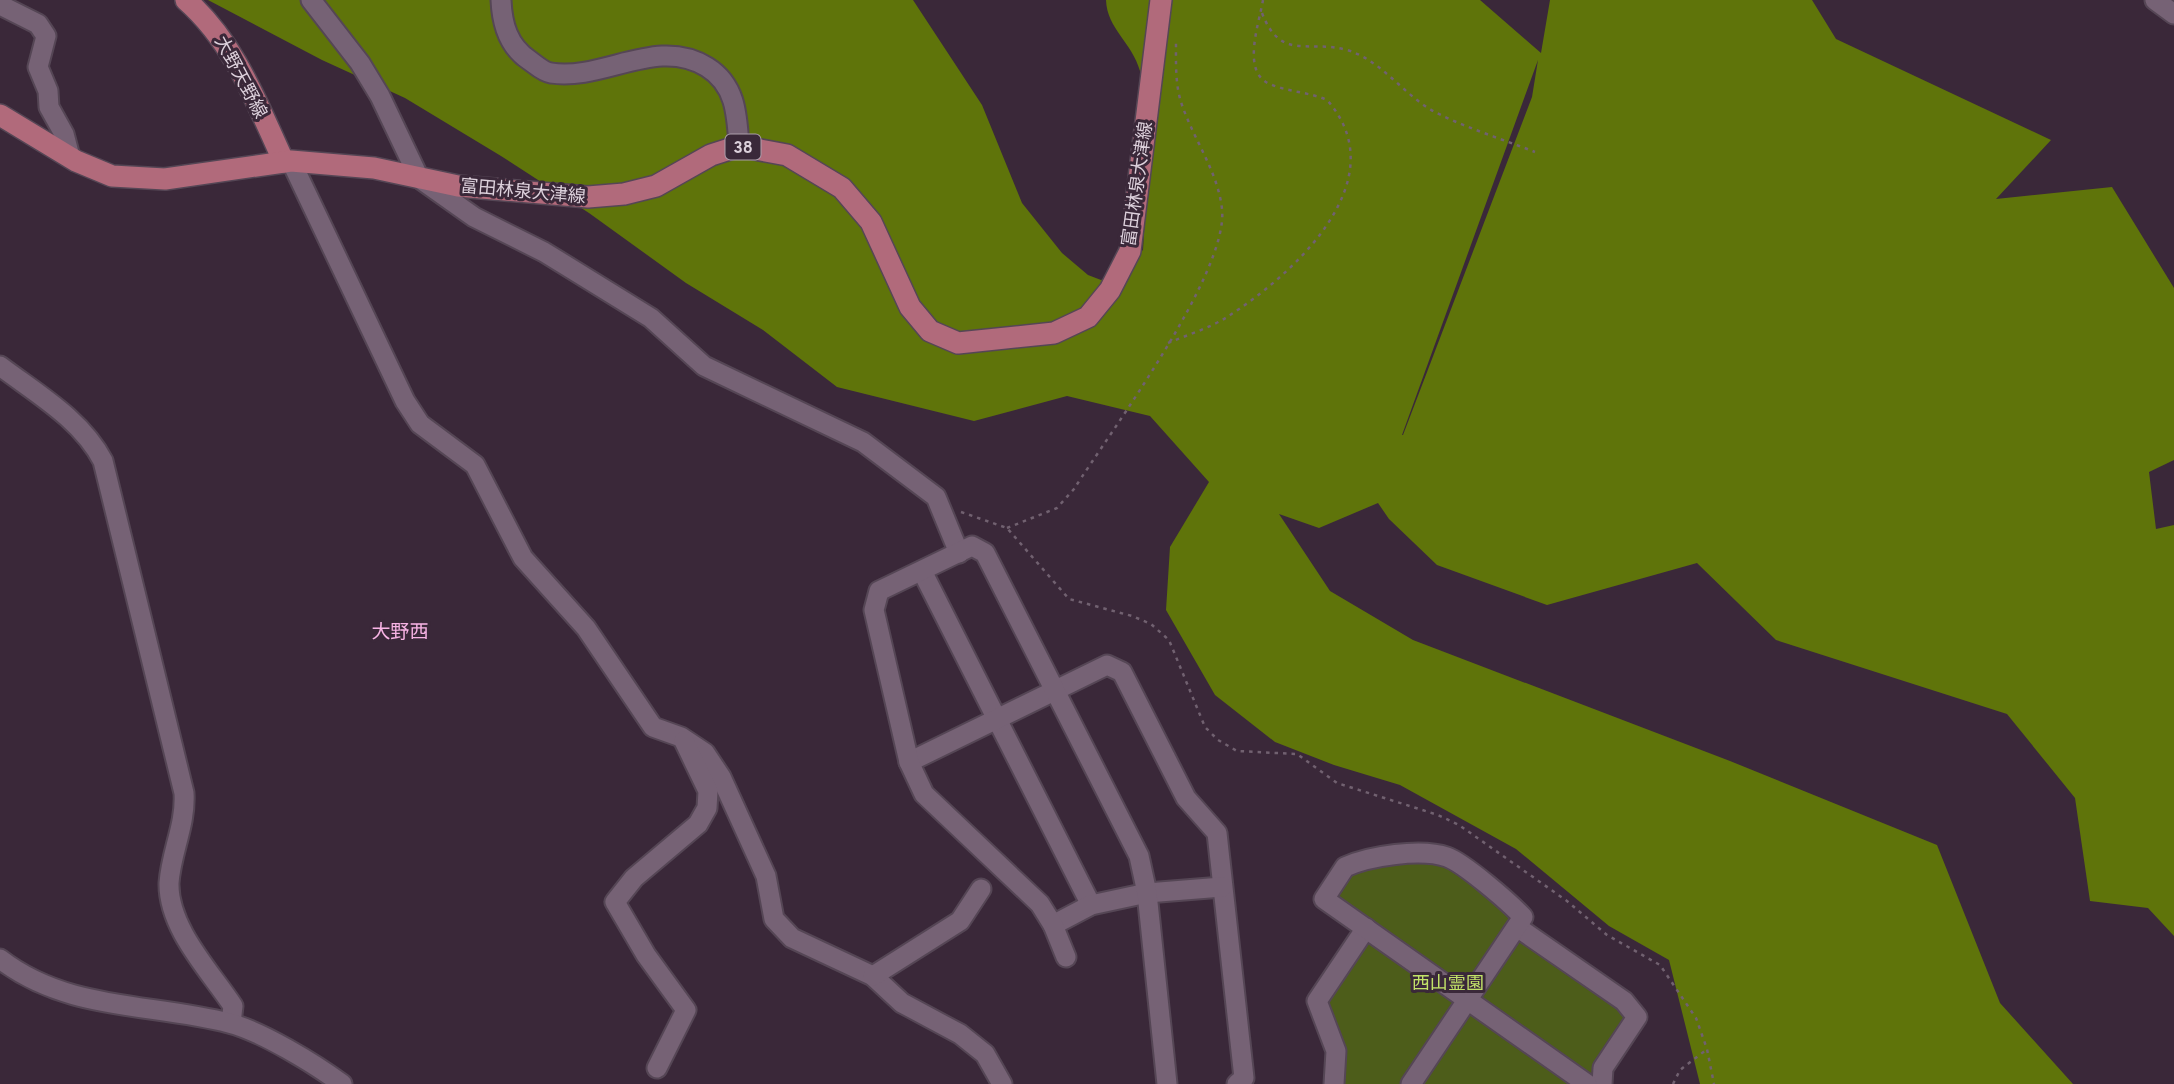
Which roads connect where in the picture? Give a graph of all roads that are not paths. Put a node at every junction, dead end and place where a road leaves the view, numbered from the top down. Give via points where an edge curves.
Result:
1 (186, 0) edge
2 (311, 0) edge
3 (501, 0) edge
4 (1161, 0) edge
5 (2155, 0) edge
6 (0, 5) edge
7 (2174, 14) edge
8 (0, 115) edge
9 (739, 146) junction
10 (70, 157) junction
11 (287, 161) junction
12 (419, 178) junction
13 (0, 366) edge
14 (959, 553) junction
15 (922, 571) junction
16 (1057, 691) junction
17 (997, 722) junction
18 (681, 737) junction
19 (909, 762) junction
20 (1222, 887) junction
21 (981, 888) dead end
22 (1147, 893) junction
23 (1091, 905) junction
24 (1054, 925) junction
25 (1517, 927) junction
26 (1366, 928) junction
27 (1066, 957) dead end
28 (0, 959) edge
29 (873, 976) junction
30 (1467, 1001) junction
31 (231, 1023) junction
32 (657, 1068) dead end
33 (342, 1084) edge
34 (1002, 1084) edge
35 (1167, 1084) edge
36 (1237, 1084) edge
37 (1334, 1084) edge
38 (1411, 1084) edge
39 (1587, 1084) edge
40 (1602, 1084) edge

1 - 11 main road, 大野天野線 via 227,45
2 - 12 street via 360,62
3 - 9 street via 502,25 520,54 548,73 582,74 655,55 691,57 716,72 733,96
4 - 9 main road, 富田林泉大津線 / 38 via 1130,251 1111,290 1088,317 1055,333 958,343 930,331 910,307 871,222 842,188 787,155
5 - 7 street
6 - 10 street via 38,24 46,36 38,67
8 - 10 main road, 富田林泉大津線 / 38
9 - 12 main road, 富田林泉大津線 / 38 via 711,155 656,186 624,194 588,197 458,186
10 - 11 main road, 富田林泉大津線 / 38 via 112,176 165,179
11 - 12 main road, 富田林泉大津線 / 38 via 374,168
11 - 18 street via 420,424 475,465 523,558 586,628 653,727
12 - 14 street via 474,217 544,252 651,318 704,366 863,442 936,497
13 - 31 street via 79,426 103,461 184,793 185,813 169,883 174,918 233,1006
14 - 15 street
14 - 16 street via 971,546 985,553
15 - 17 street
15 - 19 street via 879,591 874,610
16 - 17 street
16 - 20 street via 1107,665 1122,672 1186,798 1217,833
16 - 22 street via 1139,856
17 - 19 street
17 - 23 street
18 - 29 street via 705,753 721,777 766,876 774,919 792,938
18 - 32 street via 708,791 707,808 698,824 634,878 615,902 686,1010
19 - 24 street via 924,794 1040,904
20 - 22 street
20 - 36 street via 1244,1078
21 - 29 street via 960,921
22 - 23 street
22 - 35 street
23 - 24 street
24 - 27 street
25 - 26 street via 1523,917 1448,857 1388,855 1345,867 1324,899
25 - 30 street
25 - 40 street via 1623,1001 1637,1017 1602,1068
26 - 30 street
26 - 37 street via 1317,1001 1336,1051
28 - 31 street via 20,975 83,999
29 - 34 street via 902,1003 960,1034 985,1054
30 - 38 street
30 - 39 street
31 - 33 street via 314,1063

